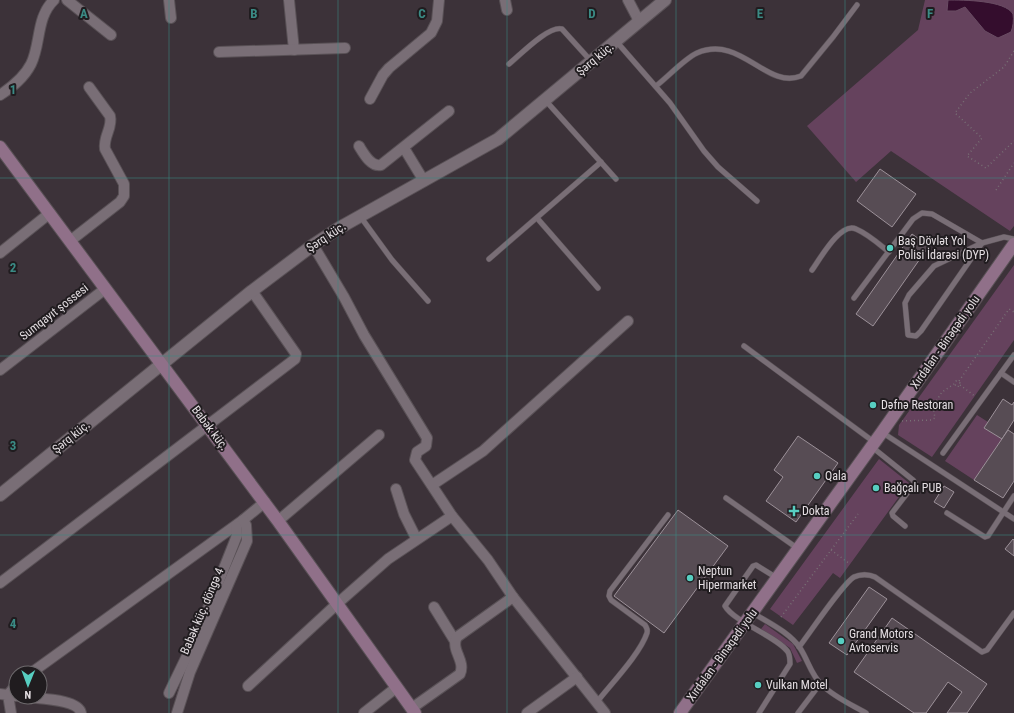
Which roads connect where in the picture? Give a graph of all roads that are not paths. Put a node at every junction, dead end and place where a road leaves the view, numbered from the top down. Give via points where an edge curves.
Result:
1 (54, 0) edge
2 (67, 0) edge
3 (170, 0) edge
4 (289, 0) edge
5 (439, 0) edge
6 (628, 0) edge
7 (665, 0) edge
8 (857, 4) dead end
9 (171, 18) dead end
10 (639, 21) junction
11 (110, 35) dead end
12 (616, 41) junction
13 (345, 48) dead end
14 (294, 50) junction
15 (219, 52) dead end
16 (591, 62) junction
17 (509, 64) dead end
18 (656, 86) junction
19 (88, 87) dead end
20 (0, 95) edge
21 (370, 99) dead end
22 (546, 101) junction
23 (449, 111) dead end
24 (359, 146) dead end
25 (0, 147) edge
26 (404, 148) junction
27 (601, 162) junction
28 (616, 179) dead end
29 (424, 181) junction
30 (757, 201) dead end
31 (50, 213) junction
32 (360, 216) junction
33 (537, 218) junction
34 (1014, 239) edge
35 (70, 241) junction
36 (982, 243) junction
37 (1014, 244) edge
38 (313, 245) junction
39 (889, 252) junction
40 (0, 253) edge
41 (489, 259) dead end
42 (812, 270) dead end
43 (105, 288) junction
44 (598, 288) dead end
45 (252, 291) junction
46 (854, 298) dead end
47 (428, 301) dead end
48 (628, 321) dead end
49 (744, 346) dead end
50 (1014, 355) edge
51 (162, 364) junction
52 (0, 370) edge
53 (1001, 373) junction
54 (1014, 382) edge
55 (208, 426) junction
56 (882, 432) junction
57 (379, 435) dead end
58 (873, 444) junction
59 (943, 454) dead end
60 (432, 485) junction
61 (396, 489) dead end
62 (0, 494) edge
63 (1014, 496) edge
64 (726, 498) dead end
65 (265, 502) junction
66 (1003, 512) junction
67 (947, 513) dead end
68 (668, 514) dead end
69 (452, 516) junction
70 (1014, 518) edge
71 (278, 521) junction
72 (240, 523) junction
73 (905, 526) dead end
74 (416, 538) junction
75 (798, 549) junction
76 (778, 578) junction
77 (0, 583) edge
78 (513, 597) junction
79 (338, 602) junction
80 (434, 607) dead end
81 (1014, 613) edge
82 (749, 618) junction
83 (455, 641) junction
84 (799, 646) junction
85 (42, 665) edge
86 (576, 677) junction
87 (820, 684) junction
88 (248, 686) dead end
89 (397, 687) junction
90 (169, 693) dead end
91 (5, 694) edge
92 (48, 700) edge
93 (597, 702) junction
94 (414, 710) edge
95 (12, 713) edge
96 (81, 713) edge
97 (177, 713) edge
98 (364, 713) edge
99 (527, 713) edge
100 (605, 713) edge
101 (680, 713) edge
102 (759, 713) edge
103 (798, 713) edge
104 (866, 713) edge

1 - 20 street via 46,9 31,65 19,81
2 - 11 street
3 - 9 street
4 - 14 street
5 - 21 street via 436,26 389,68
6 - 10 street
7 - 10 street, Şərq küç.
8 - 18 lane via 801,76 787,79 776,76 740,54 715,50 696,54
10 - 12 street, Şərq küç.
12 - 16 street, Şərq küç.
12 - 18 lane
13 - 14 street
14 - 15 street
16 - 17 lane via 562,29 558,28 548,31
16 - 22 street, Şərq küç.
18 - 30 lane via 704,152
19 - 35 street via 112,121 104,143 105,149 125,190 120,202
22 - 27 lane
22 - 29 street, Şərq küç. via 498,139
23 - 26 street
24 - 26 street via 376,166
25 - 31 main road, Babək küç.
26 - 29 street
27 - 28 lane
27 - 33 lane
29 - 32 street, Şərq küç.
31 - 35 main road, Babək küç.
31 - 40 street
32 - 38 street, Şərq küç.
32 - 47 lane via 392,260
33 - 41 lane
33 - 44 lane
34 - 36 lane via 1004,237
35 - 43 main road, Babək küç.
36 - 36 lane via 921,331 916,336 908,335 905,303 909,295 934,266
36 - 39 lane via 927,213 914,219
37 - 56 main road, Xırdalan - Binəqədi yolu
38 - 45 street, Şərq küç.
38 - 60 street via 427,438 426,446 417,452 415,460
39 - 42 lane via 856,228 848,228 840,232
39 - 46 lane
43 - 51 main road, Babək küç.
43 - 52 street, Sumqayıt şossesi
45 - 51 street, Şərq küç.
45 - 55 street via 296,357
48 - 60 street via 483,451
49 - 58 lane
50 - 53 lane
51 - 55 main road, Babək küç.
51 - 62 street, Şərq küç.
53 - 54 lane
53 - 59 lane
55 - 65 main road, Babək küç.
55 - 77 street
56 - 58 main road, Xırdalan - Binəqədi yolu
56 - 66 lane
57 - 71 street
58 - 73 lane via 915,483 892,513
58 - 75 main road, Xırdalan - Binəqədi yolu
60 - 69 street
61 - 74 street via 404,514
63 - 66 lane
64 - 75 lane
65 - 71 main road, Babək küç.
65 - 72 street
66 - 67 lane via 985,537
66 - 70 lane
68 - 93 lane via 610,591 611,600 648,629 635,653
69 - 74 street
69 - 78 street via 488,560
71 - 79 main road, Babək küç.
72 - 85 street
72 - 90 street via 232,550 199,631
72 - 97 street, Babək küç. döngə 4 via 246,525 246,541 190,672
74 - 79 street
75 - 76 main road, Xırdalan - Binəqədi yolu
76 - 82 main road, Xırdalan - Binəqədi yolu
76 - 82 lane via 756,565 748,572 726,606 727,609
78 - 83 street via 457,636
78 - 86 street
79 - 88 street
79 - 89 main road, Babək küç.
80 - 83 street
81 - 84 lane via 987,650 982,652 875,577 859,575 844,588
82 - 84 lane via 782,631
82 - 101 main road, Xırdalan - Binəqədi yolu
82 - 102 lane via 788,652 790,658 790,664
83 - 94 street via 462,664 460,674
84 - 87 lane
86 - 93 street
86 - 99 street
87 - 103 lane
87 - 104 lane
89 - 94 main road, Babək küç.
89 - 98 street
91 - 95 street
92 - 96 street via 69,703 76,706
93 - 100 street

